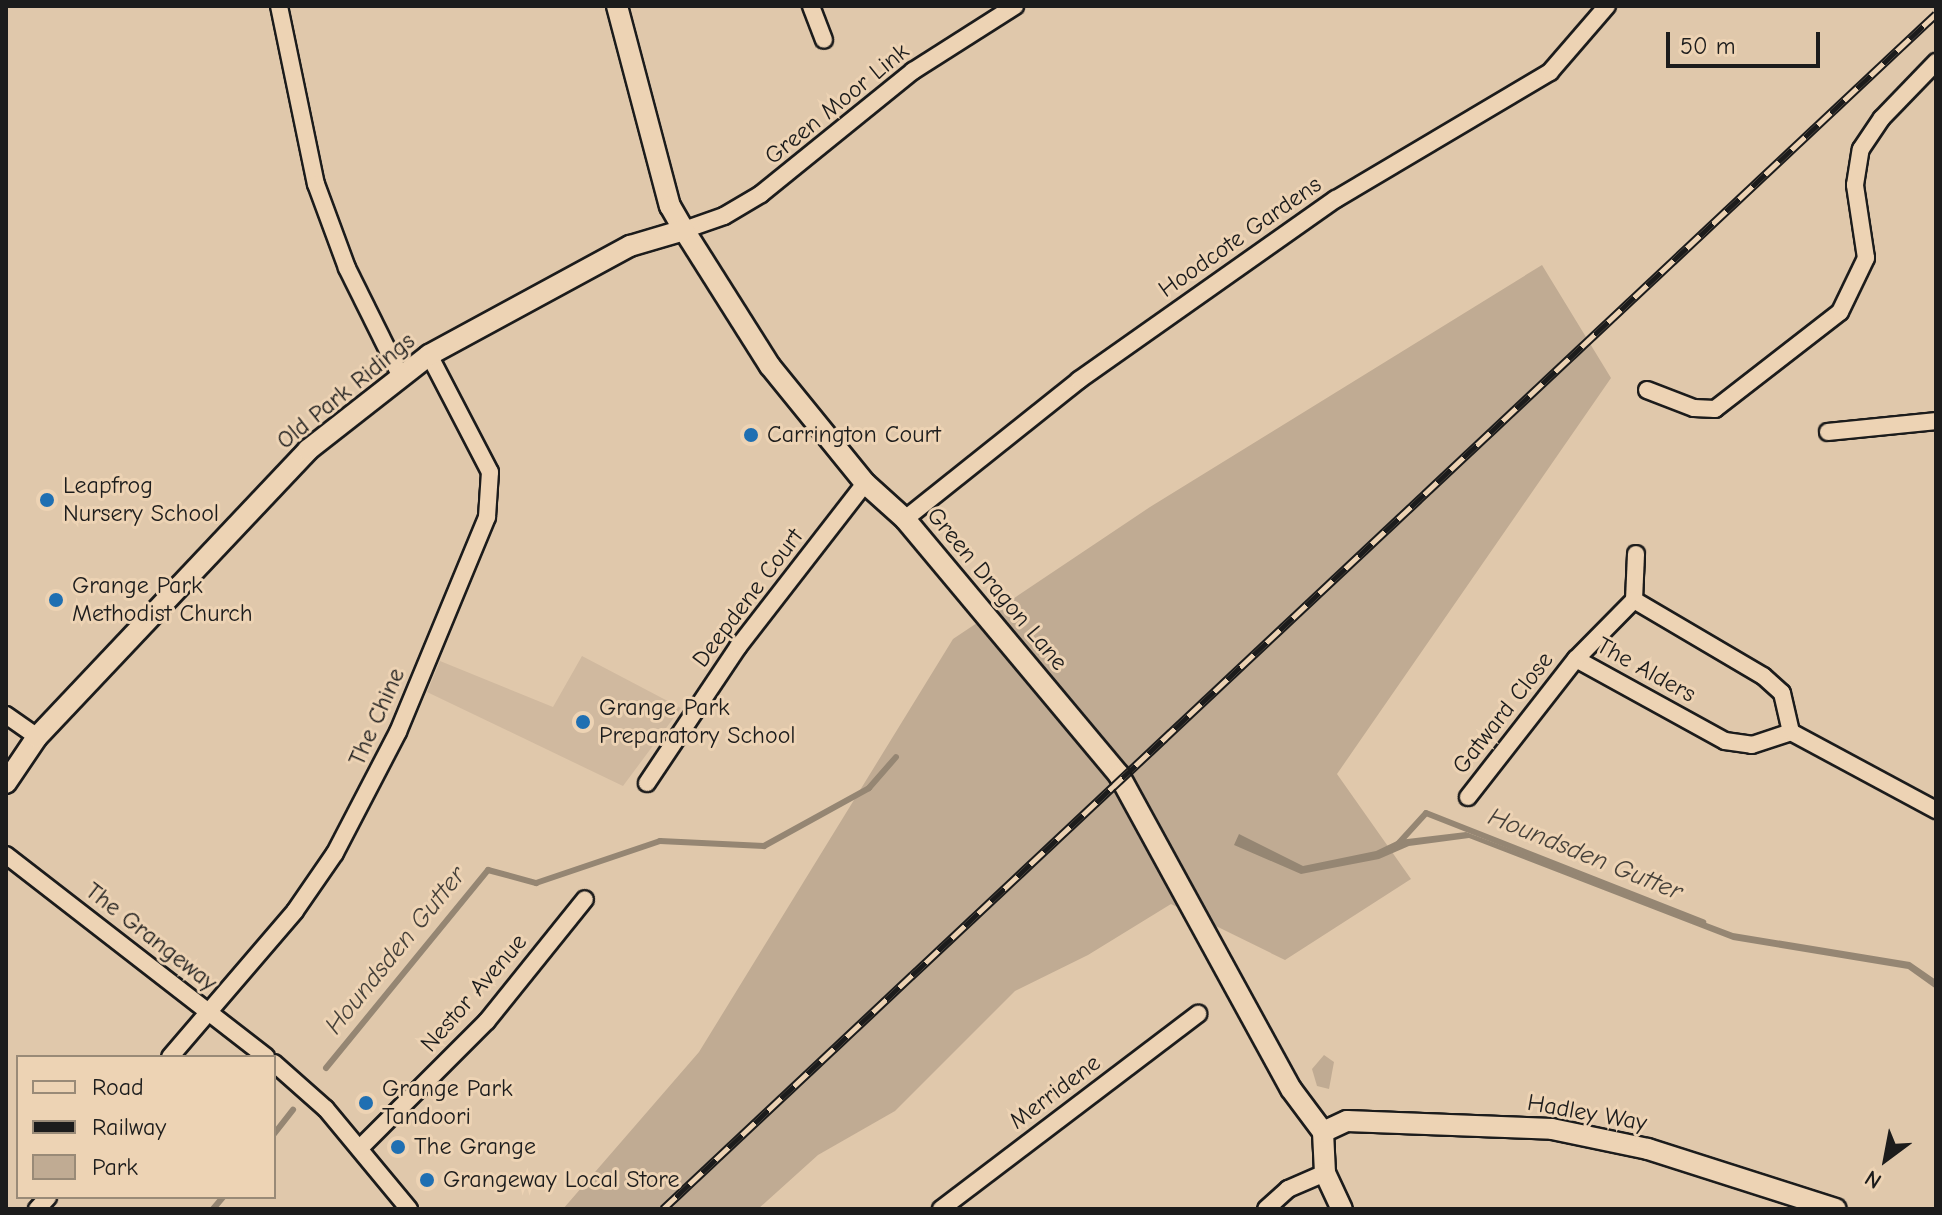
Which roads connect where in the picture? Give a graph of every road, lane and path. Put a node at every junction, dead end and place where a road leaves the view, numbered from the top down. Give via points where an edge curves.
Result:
1 (279, 6) edge
2 (617, 6) edge
3 (811, 6) edge
4 (1015, 6) edge
5 (1607, 6) edge
6 (824, 40) dead end
7 (1936, 62) edge
8 (684, 230) junction
9 (429, 355) junction
10 (401, 377) junction
11 (1647, 390) dead end
12 (1936, 421) edge
13 (1828, 432) dead end
14 (865, 483) junction
15 (905, 519) junction
16 (1636, 554) dead end
17 (1634, 600) junction
18 (1576, 659) junction
19 (6, 715) edge
20 (1791, 732) junction
21 (32, 745) junction
22 (7, 782) edge
23 (647, 783) dead end
24 (1468, 797) dead end
25 (1936, 810) edge
26 (6, 855) edge
27 (585, 899) dead end
28 (209, 1013) junction
29 (1198, 1014) dead end
30 (172, 1055) edge
31 (263, 1055) edge
32 (276, 1065) edge
33 (1323, 1132) junction
34 (361, 1147) junction
35 (1325, 1173) junction
36 (409, 1209) edge
37 (941, 1209) edge
38 (1266, 1209) edge
39 (1342, 1209) edge
40 (1836, 1209) edge

1 - 10 street via 316,184 347,268
2 - 8 street, Green Dragon Lane via 670,206
3 - 6 street
4 - 8 street, Green Moor Link via 913,71 761,194 724,216
5 - 15 street, Hoodcote Gardens via 1550,72 1336,199 1079,380
7 - 11 street via 1882,118 1861,149 1855,185 1866,258 1840,312 1715,409 1694,408
8 - 9 street, Old Park Ridings via 630,246
8 - 14 street, Green Dragon Lane via 770,366
9 - 10 street, Old Park Ridings
9 - 28 street, The Chine via 490,472 487,517 369,794 295,911
10 - 21 street, Old Park Ridings via 308,450
12 - 13 street
14 - 15 street, Green Dragon Lane
14 - 23 street, Deepdene Court via 738,647
15 - 33 street, Green Dragon Lane via 1119,775 1291,1089
16 - 17 street
17 - 18 street, The Alders
17 - 20 street via 1763,676 1782,693
18 - 20 street, The Alders via 1725,741 1752,745
18 - 24 street, Gatward Close
19 - 21 street
20 - 25 street
21 - 22 street, Old Park Ridings
26 - 28 street, The Grangeway
27 - 34 street, Nestor Avenue via 487,1021
28 - 30 street, The Chine
28 - 31 street, The Grangeway
29 - 37 street, Merridene
32 - 34 street
33 - 35 street
33 - 40 street, Hadley Way via 1347,1121 1552,1129 1648,1149
34 - 36 street
35 - 38 street via 1288,1189
35 - 39 street

